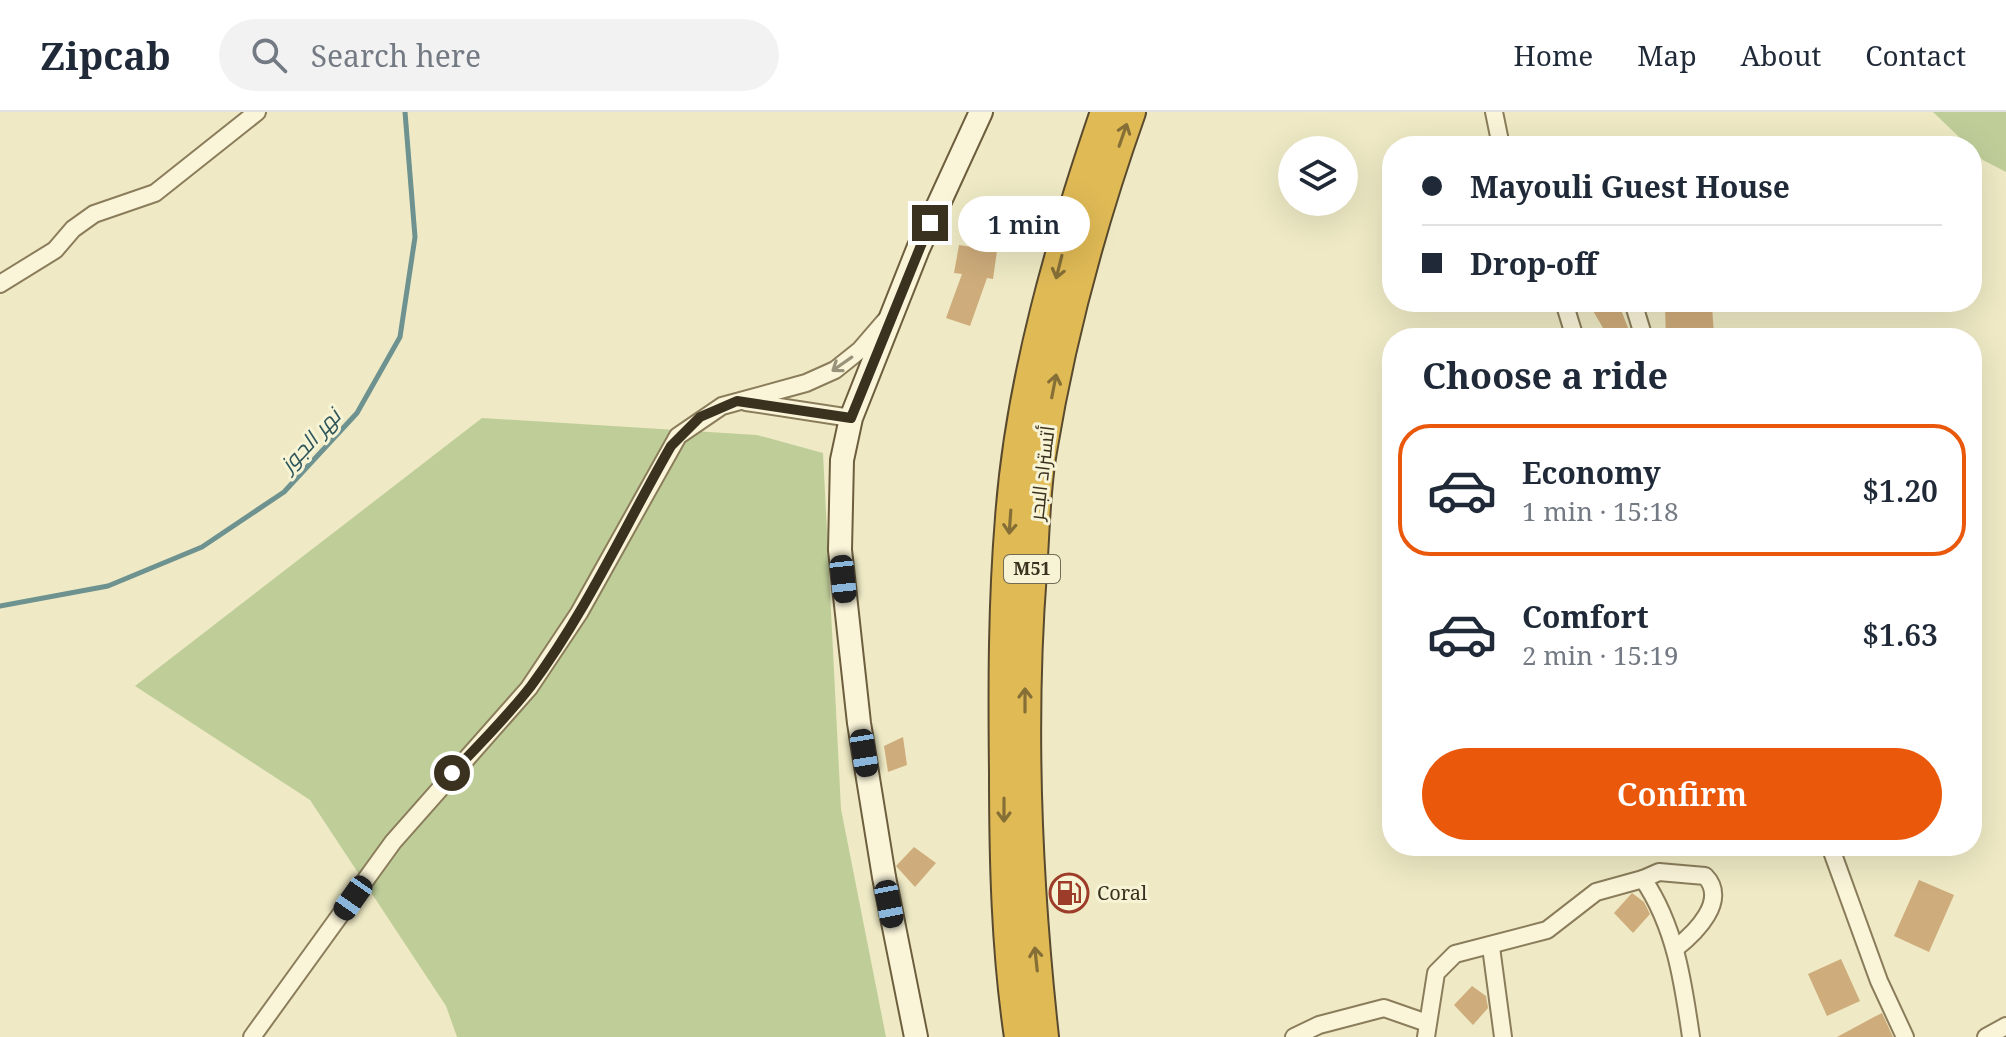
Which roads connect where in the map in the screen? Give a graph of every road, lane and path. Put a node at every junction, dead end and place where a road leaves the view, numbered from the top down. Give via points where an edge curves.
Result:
1 (257, 112) edge
2 (981, 112) edge
3 (1105, 112) edge
4 (1131, 112) edge
5 (1494, 112) edge
6 (1499, 136) edge
7 (0, 284) edge
8 (895, 308) junction
9 (737, 401) junction
10 (851, 418) junction
11 (1834, 856) edge
12 (1643, 879) junction
13 (1491, 947) junction
14 (1676, 948) junction
15 (2006, 1026) edge
16 (1426, 1030) edge
17 (252, 1037) edge
18 (916, 1037) edge
19 (1019, 1037) edge
20 (1044, 1037) edge
21 (1294, 1037) edge
22 (1503, 1037) edge
23 (1691, 1037) edge
24 (1905, 1037) edge
25 (1986, 1037) edge

1 - 7 street via 155,193 94,214 55,250
2 - 8 street
3 -> 19 highway, أتستراد البحر / M51 via 1039,346 1010,516 1004,824
20 -> 4 highway, أتستراد البحر / M51 via 1025,751 1025,664 1041,454 1087,253
5 - 6 street
8 -> 9 street via 860,350 835,370
8 - 10 street
9 - 10 street
9 - 17 street via 700,417 671,446 579,613 536,678 393,842
10 - 18 street via 842,460 840,550 859,723
11 - 24 street
12 - 13 street via 1596,892 1547,930
12 - 14 street via 1658,901
12 - 14 street via 1659,872 1705,876 1710,882 1714,899 1708,912
13 - 16 street via 1455,954 1444,962 1436,973
13 - 22 street
14 - 23 street
15 - 25 street
16 - 21 street via 1384,1008

